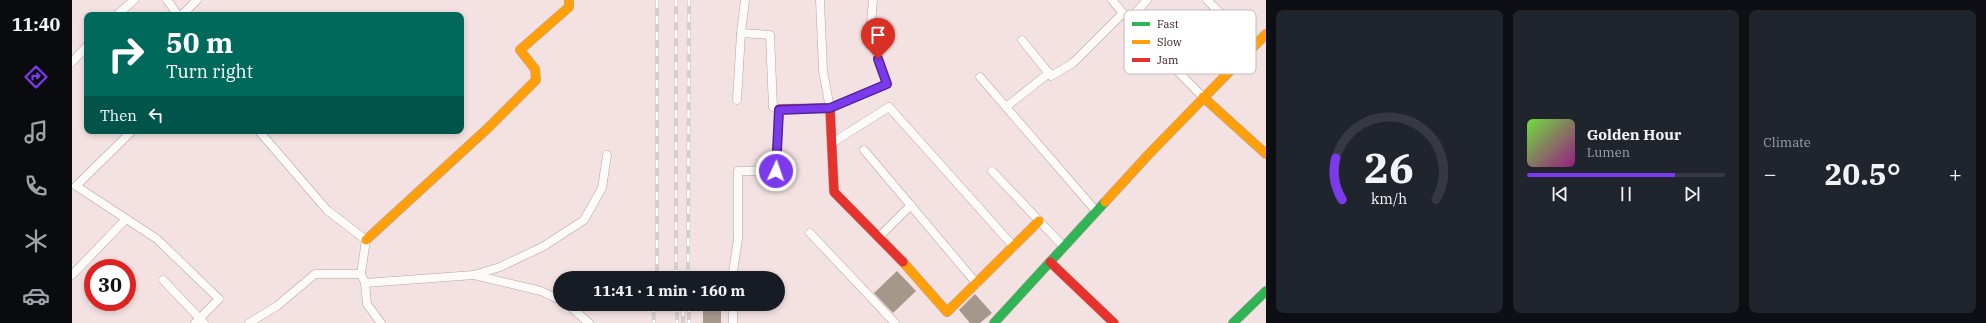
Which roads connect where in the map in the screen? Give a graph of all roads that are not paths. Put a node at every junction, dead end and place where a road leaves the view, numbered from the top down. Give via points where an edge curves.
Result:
1 (134, 0) edge
2 (167, 0) edge
3 (197, 0) edge
4 (569, 0) edge
5 (745, 0) edge
6 (820, 0) edge
7 (873, 0) edge
8 (1112, 0) edge
9 (1147, 0) edge
10 (1207, 0) edge
11 (1138, 10) edge
12 (1217, 10) edge
13 (121, 12) edge
14 (176, 12) edge
15 (185, 12) edge
16 (1123, 13) joint
17 (741, 33) junction
18 (1266, 34) edge
19 (1022, 40) dead end
20 (1256, 44) edge
21 (84, 49) edge
22 (72, 62) edge
23 (1049, 73) junction
24 (1182, 74) edge
25 (1227, 74) edge
26 (980, 77) dead end
27 (1204, 97) junction
28 (737, 100) dead end
29 (1006, 107) junction
30 (830, 108) junction
31 (779, 110) junction
32 (129, 134) edge
33 (262, 134) edge
34 (832, 143) junction
35 (864, 150) dead end
36 (1266, 154) edge
37 (607, 155) dead end
38 (992, 171) dead end
39 (74, 184) edge
40 (911, 205) junction
41 (1096, 212) junction
42 (126, 220) junction
43 (1039, 221) junction
44 (810, 233) dead end
45 (879, 237) junction
46 (366, 240) junction
47 (1014, 247) junction
48 (1064, 247) junction
49 (1050, 262) junction
50 (733, 271) edge
51 (360, 274) junction
52 (72, 275) edge
53 (474, 275) junction
54 (163, 280) dead end
55 (365, 283) junction
56 (977, 284) junction
57 (1266, 291) edge
58 (553, 297) edge
59 (575, 311) edge
60 (733, 311) edge
61 (200, 321) edge
62 (249, 323) edge
63 (381, 323) edge
64 (588, 323) edge
65 (733, 323) edge
66 (895, 323) edge
67 (994, 323) edge
68 (1114, 323) edge
69 (1233, 323) edge

1 - 13 street
2 - 14 street
3 - 15 street
4 - 46 street via 570,7 520,50 535,69 536,80 488,128
5 - 17 street
6 - 30 street via 823,71
7 - 30 street via 870,34 887,84
8 - 16 street
9 - 11 street
10 - 12 street
16 - 23 street via 1073,62 1051,76
17 - 28 street
17 - 31 street via 770,35 773,108
18 - 20 street
19 - 23 street
21 - 22 street
23 - 29 street
24 - 27 street
25 - 27 street
26 - 29 street
27 - 36 street
27 - 41 street
29 - 41 street
30 - 31 street
30 - 34 street
31 - 50 street via 776,171 738,171 738,239
32 - 39 street
33 - 46 street via 327,210
34 - 45 street via 834,192
34 - 47 street via 889,107
35 - 40 street
37 - 53 street via 602,188 584,220 544,246 500,267
38 - 43 street
39 - 42 street
40 - 45 street
40 - 56 street
41 - 48 street
42 - 52 street
42 - 61 street via 157,239 219,299
43 - 47 street
43 - 48 street
44 - 66 street
45 - 56 street via 947,312
46 - 51 street
47 - 56 street
48 - 49 street
49 - 67 street
49 - 68 street
51 - 55 street
51 - 62 street via 315,274 277,306
53 - 55 street
53 - 58 street via 541,291
54 - 61 street
55 - 63 street via 367,304
57 - 69 street
59 - 64 street
60 - 65 street

